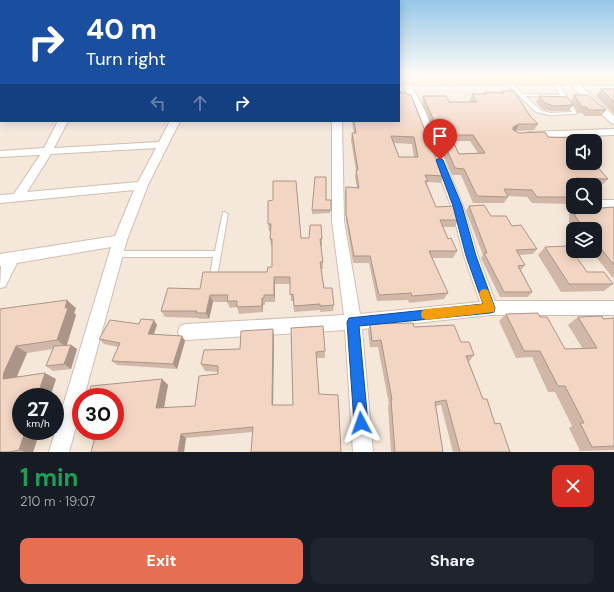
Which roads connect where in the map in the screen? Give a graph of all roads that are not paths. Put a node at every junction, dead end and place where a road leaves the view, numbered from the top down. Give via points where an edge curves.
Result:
1 (410, 96) edge
2 (528, 96) edge
3 (563, 96) edge
4 (587, 96) edge
5 (614, 121) edge
6 (63, 122) edge
7 (174, 122) edge
8 (337, 122) edge
9 (614, 132) edge
10 (516, 135) edge
11 (163, 145) junction
12 (48, 152) junction
13 (0, 154) edge
14 (142, 186) junction
15 (17, 198) junction
16 (0, 199) edge
17 (602, 204) edge
18 (614, 204) edge
19 (225, 214) dead end
20 (118, 247) junction
21 (218, 254) junction
22 (6, 260) edge
23 (214, 275) edge
24 (0, 282) edge
25 (490, 308) junction
26 (614, 308) edge
27 (353, 322) junction
28 (186, 332) dead end
29 (59, 452) edge
30 (363, 452) edge

1 - 25 street via 420,110 457,206 471,256
2 - 3 lane via 538,111 575,113
4 - 5 street
6 - 12 street
7 - 11 street
8 - 27 street via 338,221
9 - 10 street
11 - 12 street
11 - 14 street
12 - 13 street
12 - 15 street
14 - 15 street
14 - 20 street
15 - 16 street
17 - 18 street
19 - 21 lane
20 - 21 lane
20 - 22 street
20 - 29 street
21 - 23 lane
22 - 24 street
25 - 26 street
25 - 27 street
27 - 28 street
27 - 30 street

